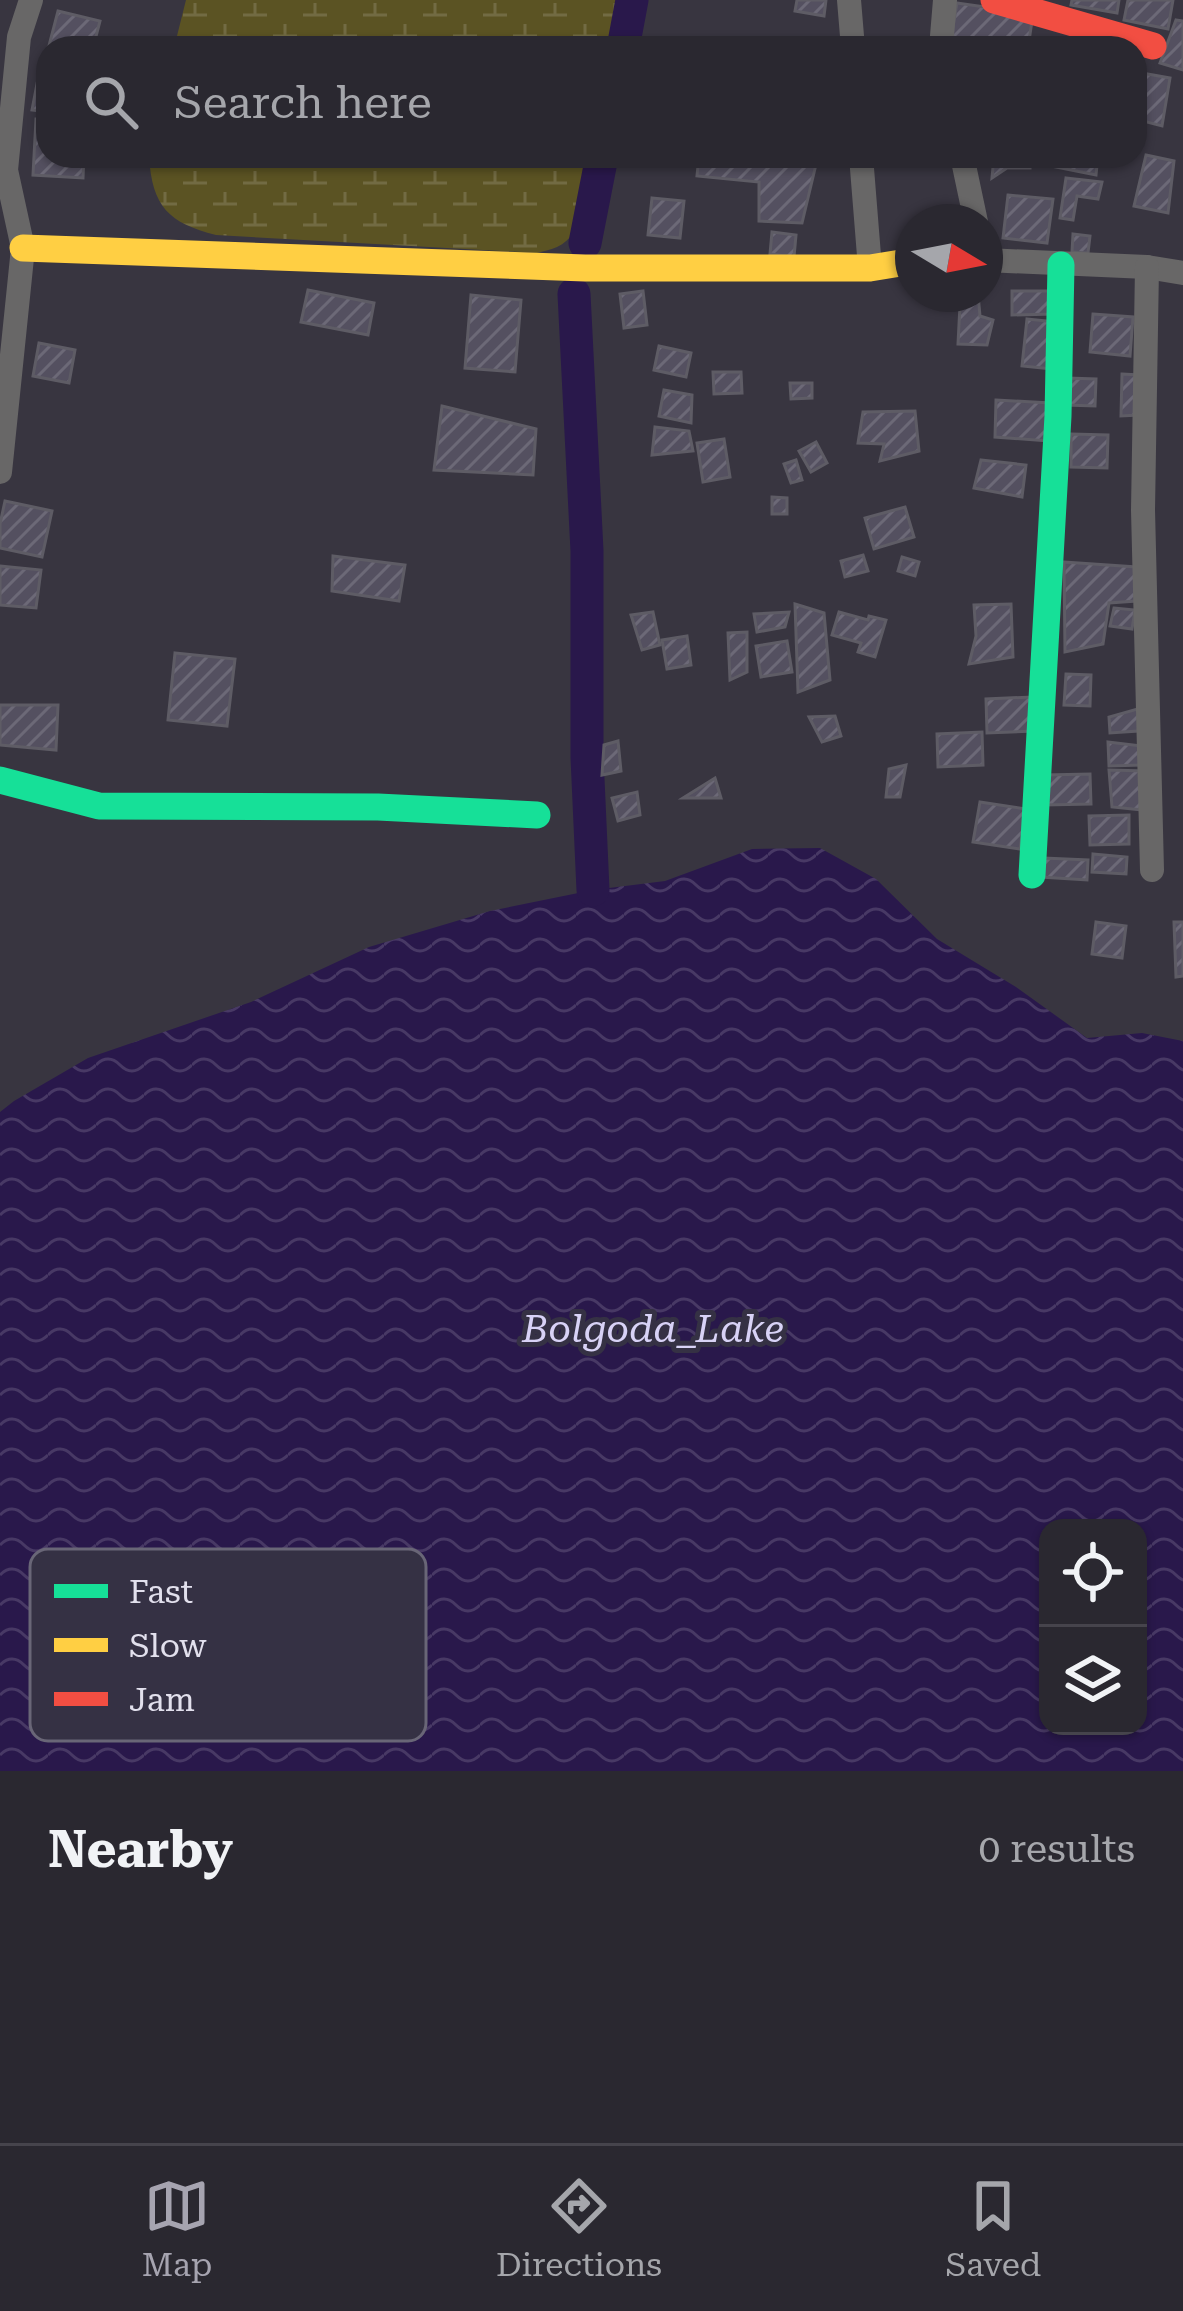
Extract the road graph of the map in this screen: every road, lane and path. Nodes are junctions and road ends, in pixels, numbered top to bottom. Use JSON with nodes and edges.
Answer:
{"nodes":[{"id":1,"x":31,"y":0,"type":"edge"},
{"id":2,"x":849,"y":0,"type":"edge"},
{"id":3,"x":945,"y":0,"type":"edge"},
{"id":4,"x":994,"y":0,"type":"edge"},
{"id":5,"x":852,"y":36,"type":"edge"},
{"id":6,"x":942,"y":36,"type":"edge"},
{"id":7,"x":1118,"y":36,"type":"edge"},
{"id":8,"x":1147,"y":44,"type":"edge"},
{"id":9,"x":1153,"y":46,"type":"dead end"},
{"id":10,"x":862,"y":168,"type":"edge"},
{"id":11,"x":965,"y":168,"type":"edge"},
{"id":12,"x":972,"y":204,"type":"edge"},
{"id":13,"x":23,"y":248,"type":"junction"},
{"id":14,"x":1003,"y":261,"type":"edge"},
{"id":15,"x":895,"y":264,"type":"edge"},
{"id":16,"x":1061,"y":265,"type":"junction"},
{"id":17,"x":1147,"y":267,"type":"junction"},
{"id":18,"x":870,"y":268,"type":"junction"},
{"id":19,"x":1183,"y":273,"type":"edge"},
{"id":20,"x":6,"y":336,"type":"edge"},
{"id":21,"x":0,"y":472,"type":"edge"},
{"id":22,"x":0,"y":780,"type":"edge"},
{"id":23,"x":537,"y":815,"type":"dead end"},
{"id":24,"x":1151,"y":870,"type":"dead end"},
{"id":25,"x":1032,"y":874,"type":"dead end"}],
"edges":[{"from":1,"to":13,"type":"street"},
{"from":2,"to":5,"type":"street"},
{"from":3,"to":6,"type":"street"},
{"from":4,"to":7,"type":"street"},
{"from":8,"to":9,"type":"street"},
{"from":10,"to":18,"type":"street"},
{"from":11,"to":12,"type":"street"},
{"from":13,"to":18,"type":"street"},
{"from":13,"to":20,"type":"street"},
{"from":14,"to":16,"type":"street"},
{"from":15,"to":18,"type":"street"},
{"from":16,"to":17,"type":"street"},
{"from":16,"to":25,"type":"street"},
{"from":17,"to":19,"type":"street"},
{"from":17,"to":24,"type":"street"},
{"from":20,"to":21,"type":"street"},
{"from":22,"to":23,"type":"street"}]}
